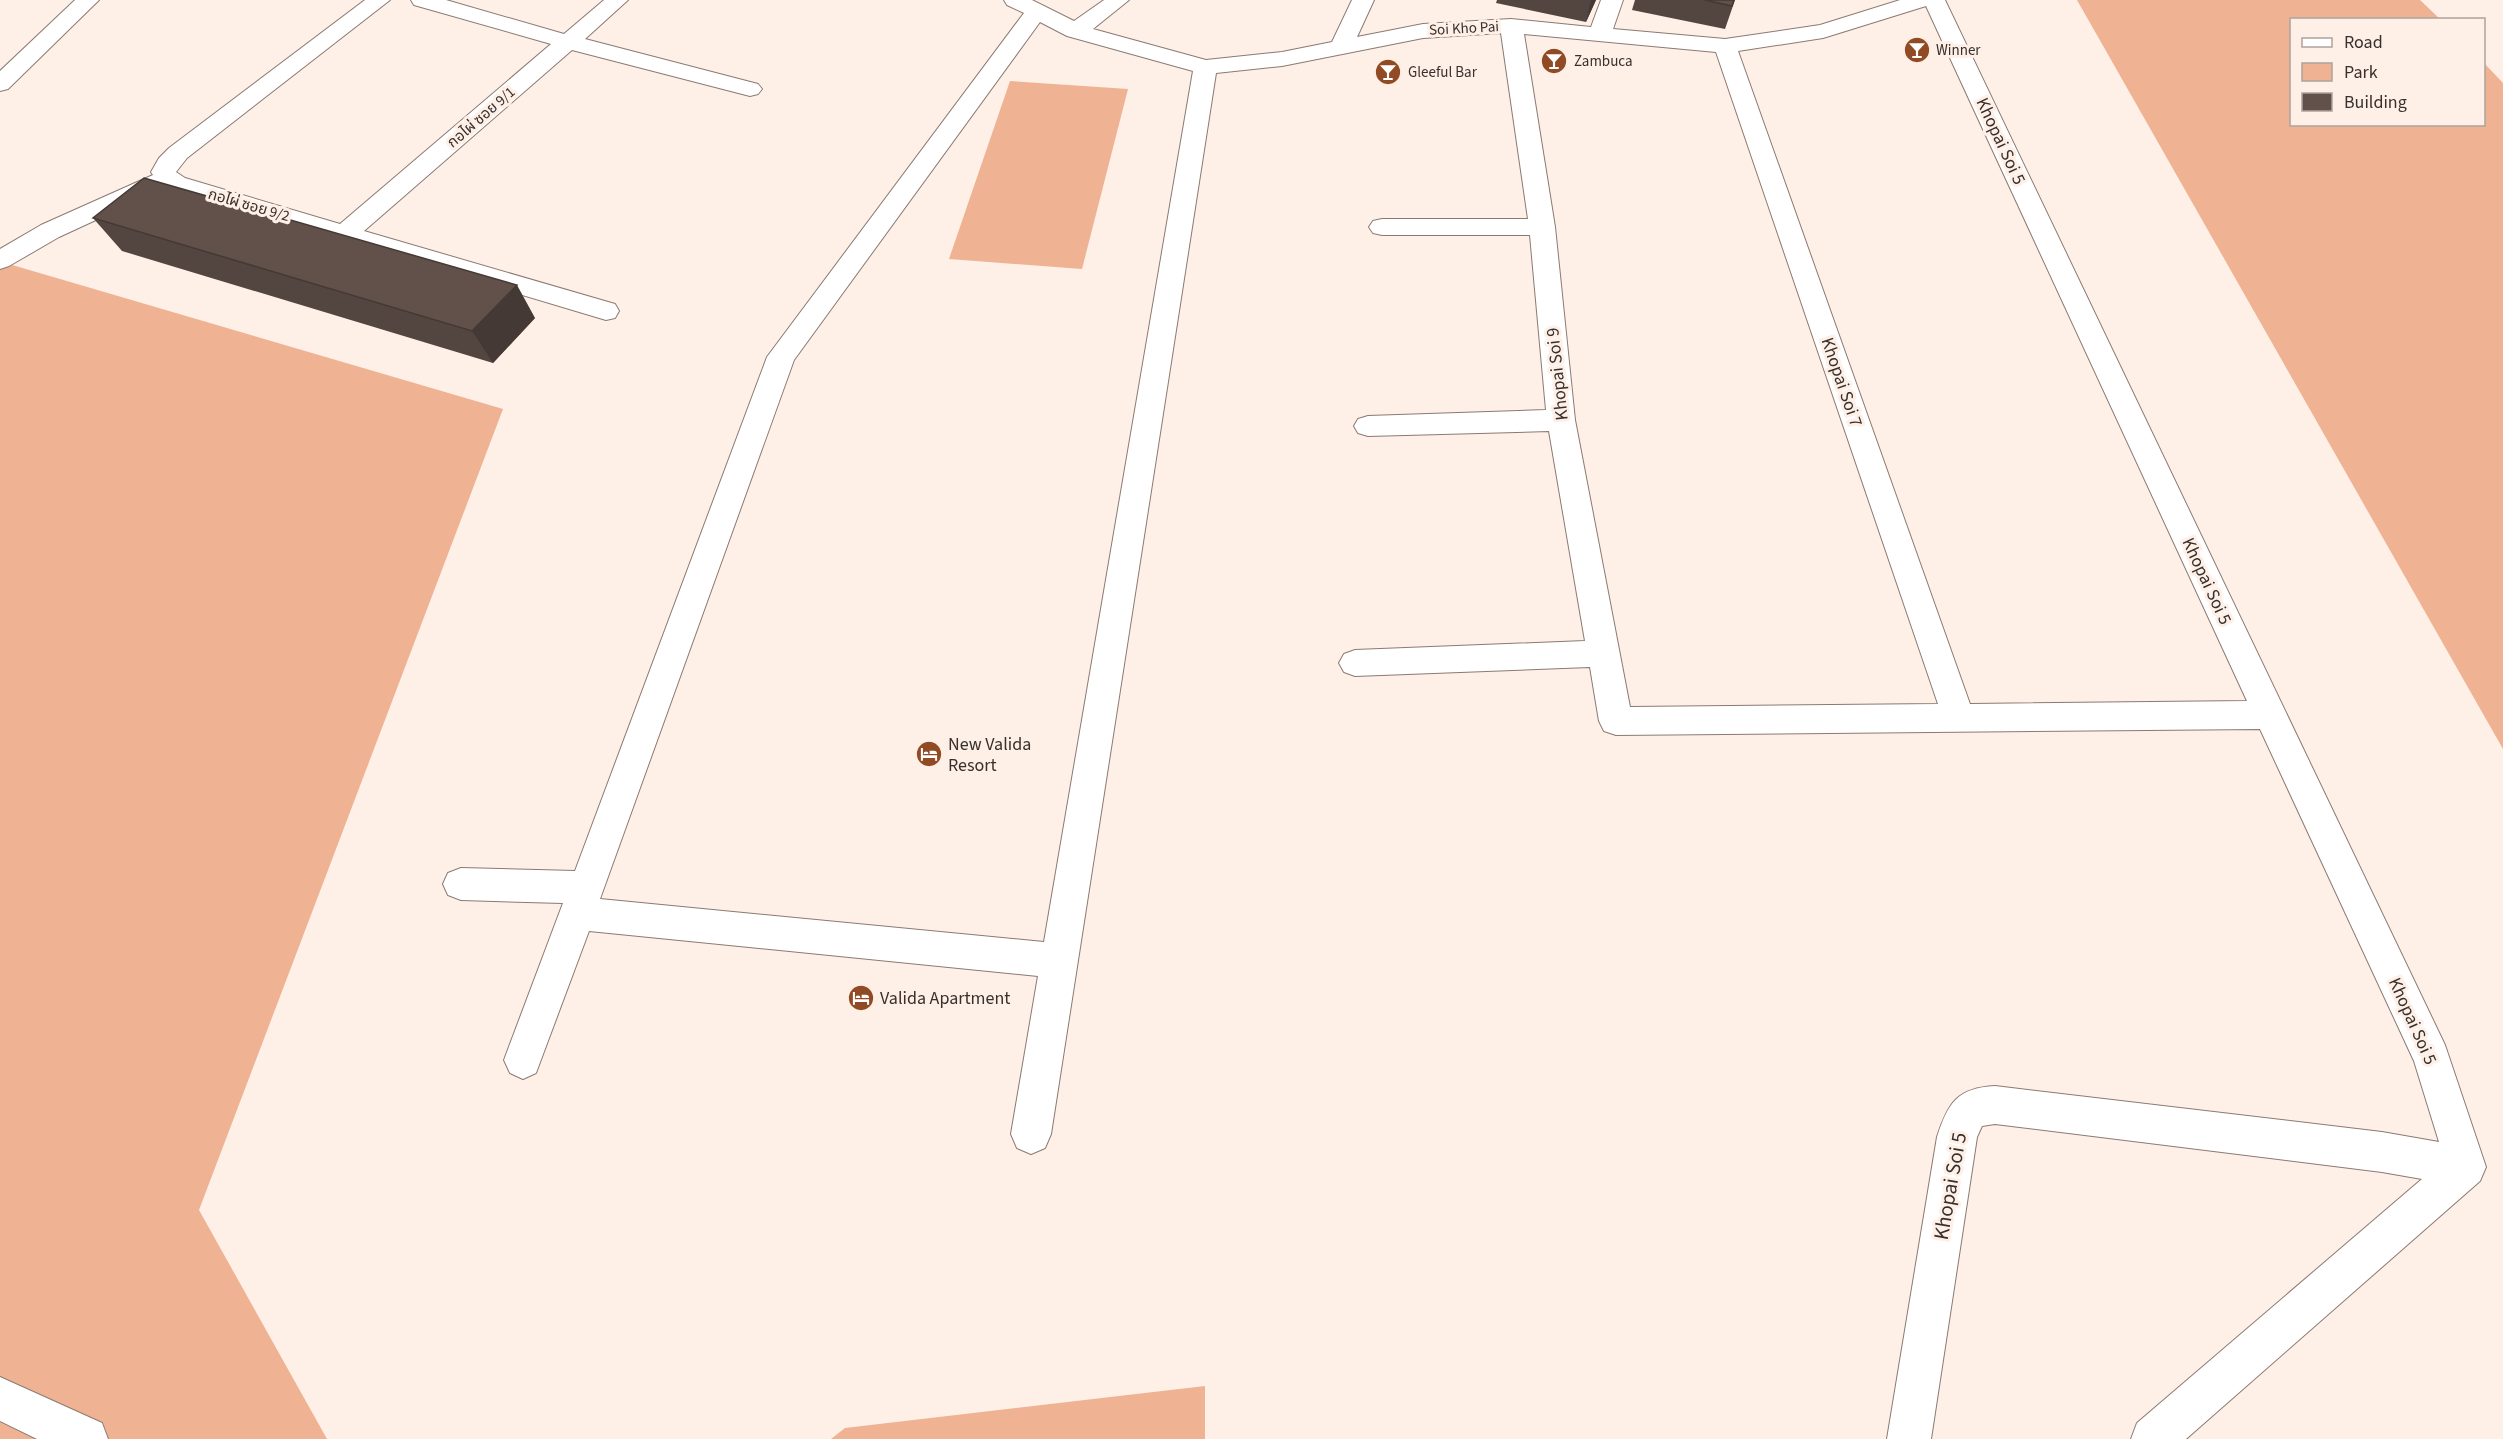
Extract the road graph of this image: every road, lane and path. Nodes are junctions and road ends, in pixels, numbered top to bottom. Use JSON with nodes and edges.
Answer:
{"nodes":[{"id":1,"x":88,"y":0,"type":"edge"},
{"id":2,"x":380,"y":0,"type":"edge"},
{"id":3,"x":422,"y":0,"type":"edge"},
{"id":4,"x":617,"y":0,"type":"edge"},
{"id":5,"x":1118,"y":0,"type":"edge"},
{"id":6,"x":1363,"y":0,"type":"edge"},
{"id":7,"x":1612,"y":0,"type":"edge"},
{"id":8,"x":1923,"y":0,"type":"edge"},
{"id":9,"x":1934,"y":0,"type":"edge"},
{"id":10,"x":1025,"y":6,"type":"edge"},
{"id":11,"x":1511,"y":26,"type":"junction"},
{"id":12,"x":1075,"y":31,"type":"junction"},
{"id":13,"x":1600,"y":33,"type":"junction"},
{"id":14,"x":568,"y":42,"type":"junction"},
{"id":15,"x":1342,"y":45,"type":"junction"},
{"id":16,"x":1725,"y":46,"type":"junction"},
{"id":17,"x":1205,"y":67,"type":"junction"},
{"id":18,"x":0,"y":84,"type":"edge"},
{"id":19,"x":750,"y":89,"type":"dead end"},
{"id":20,"x":167,"y":178,"type":"junction"},
{"id":21,"x":1382,"y":227,"type":"dead end"},
{"id":22,"x":1542,"y":227,"type":"junction"},
{"id":23,"x":345,"y":234,"type":"junction"},
{"id":24,"x":0,"y":260,"type":"edge"},
{"id":25,"x":606,"y":312,"type":"dead end"},
{"id":26,"x":1561,"y":420,"type":"junction"},
{"id":27,"x":1368,"y":426,"type":"dead end"},
{"id":28,"x":1604,"y":653,"type":"junction"},
{"id":29,"x":1355,"y":663,"type":"dead end"},
{"id":30,"x":2270,"y":715,"type":"junction"},
{"id":31,"x":1959,"y":718,"type":"junction"},
{"id":32,"x":461,"y":884,"type":"dead end"},
{"id":33,"x":583,"y":900,"type":"junction"},
{"id":34,"x":1059,"y":961,"type":"junction"},
{"id":35,"x":524,"y":1060,"type":"dead end"},
{"id":36,"x":1031,"y":1134,"type":"dead end"},
{"id":37,"x":2466,"y":1167,"type":"junction"},
{"id":38,"x":0,"y":1399,"type":"edge"},
{"id":39,"x":86,"y":1439,"type":"edge"},
{"id":40,"x":1909,"y":1439,"type":"edge"},
{"id":41,"x":2153,"y":1439,"type":"edge"}],
"edges":[{"from":1,"to":18,"type":"street"},
{"from":2,"to":20,"type":"street"},
{"from":3,"to":14,"type":"street"},
{"from":4,"to":14,"type":"street","name":"กอไผ่ ซอย 9/1"},
{"from":5,"to":12,"type":"street"},
{"from":6,"to":15,"type":"street"},
{"from":7,"to":13,"type":"street"},
{"from":8,"to":16,"type":"street","name":"Soi Kho Pai"},
{"from":9,"to":30,"type":"street","name":"Khopai Soi 5"},
{"from":10,"to":12,"type":"street","name":"Soi Kho Pai"},
{"from":10,"to":33,"type":"street"},
{"from":11,"to":13,"type":"street","name":"Soi Kho Pai"},
{"from":11,"to":15,"type":"street","name":"Soi Kho Pai"},
{"from":11,"to":22,"type":"street","name":"Khopai Soi 9"},
{"from":12,"to":17,"type":"street","name":"Soi Kho Pai"},
{"from":13,"to":16,"type":"street","name":"Soi Kho Pai"},
{"from":14,"to":19,"type":"street"},
{"from":14,"to":23,"type":"street","name":"กอไผ่ ซอย 9/1"},
{"from":15,"to":17,"type":"street","name":"Soi Kho Pai"},
{"from":16,"to":31,"type":"street","name":"Khopai Soi 7"},
{"from":17,"to":34,"type":"street"},
{"from":20,"to":23,"type":"street","name":"กอไผ่ ซอย 9/2"},
{"from":20,"to":24,"type":"street"},
{"from":21,"to":22,"type":"street"},
{"from":22,"to":26,"type":"street","name":"Khopai Soi 9"},
{"from":23,"to":25,"type":"street","name":"กอไผ่ ซอย 9/2"},
{"from":26,"to":27,"type":"street"},
{"from":26,"to":28,"type":"street","name":"Khopai Soi 9"},
{"from":28,"to":29,"type":"street"},
{"from":28,"to":31,"type":"street","name":"Khopai Soi 9"},
{"from":30,"to":31,"type":"street"},
{"from":30,"to":37,"type":"street","name":"Khopai Soi 5"},
{"from":32,"to":33,"type":"street"},
{"from":33,"to":34,"type":"street"},
{"from":33,"to":35,"type":"street"},
{"from":34,"to":36,"type":"street"},
{"from":37,"to":40,"type":"street","name":"Khopai Soi 5"},
{"from":37,"to":41,"type":"street"},
{"from":38,"to":39,"type":"street"}]}
